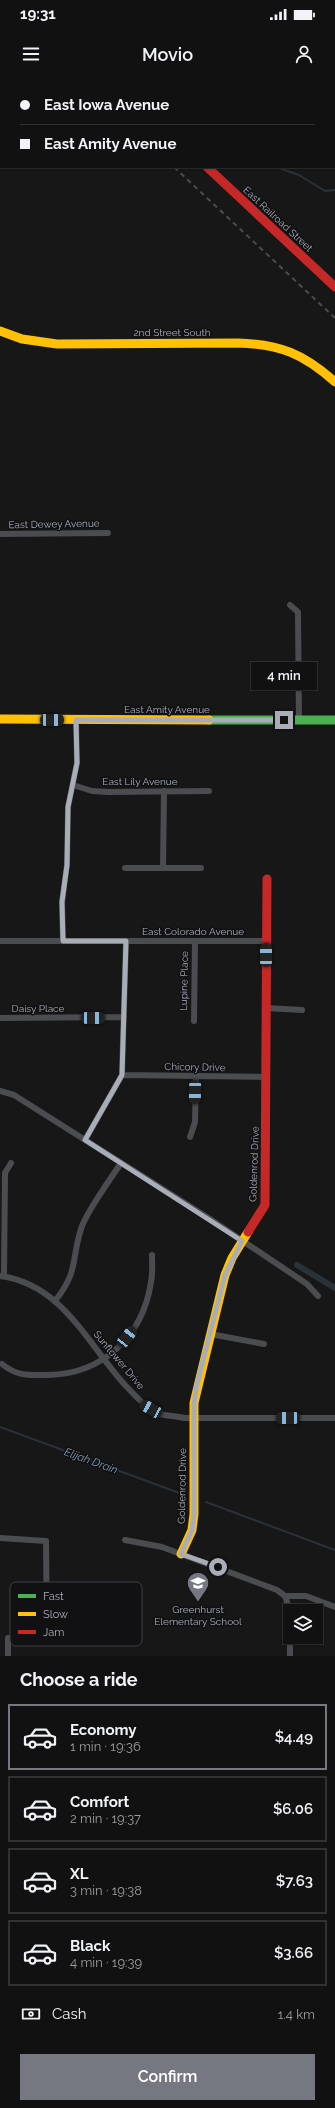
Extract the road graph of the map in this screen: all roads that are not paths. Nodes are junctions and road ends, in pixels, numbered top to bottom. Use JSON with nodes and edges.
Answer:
{"nodes":[{"id":1,"x":208,"y":168,"type":"edge"},
{"id":2,"x":335,"y":287,"type":"edge"},
{"id":3,"x":0,"y":331,"type":"edge"},
{"id":4,"x":335,"y":382,"type":"edge"},
{"id":5,"x":108,"y":533,"type":"dead end"},
{"id":6,"x":0,"y":534,"type":"edge"},
{"id":7,"x":290,"y":605,"type":"dead end"},
{"id":8,"x":0,"y":719,"type":"edge"},
{"id":9,"x":76,"y":720,"type":"junction"},
{"id":10,"x":298,"y":720,"type":"junction"},
{"id":11,"x":335,"y":720,"type":"edge"},
{"id":12,"x":73,"y":785,"type":"junction"},
{"id":13,"x":209,"y":790,"type":"dead end"},
{"id":14,"x":164,"y":791,"type":"junction"},
{"id":15,"x":125,"y":868,"type":"dead end"},
{"id":16,"x":163,"y":868,"type":"junction"},
{"id":17,"x":201,"y":868,"type":"dead end"},
{"id":18,"x":267,"y":879,"type":"dead end"},
{"id":19,"x":0,"y":941,"type":"edge"},
{"id":20,"x":63,"y":941,"type":"junction"},
{"id":21,"x":126,"y":941,"type":"junction"},
{"id":22,"x":195,"y":941,"type":"junction"},
{"id":23,"x":266,"y":941,"type":"junction"},
{"id":24,"x":266,"y":1008,"type":"junction"},
{"id":25,"x":302,"y":1010,"type":"dead end"},
{"id":26,"x":124,"y":1017,"type":"junction"},
{"id":27,"x":0,"y":1018,"type":"edge"},
{"id":28,"x":194,"y":1021,"type":"dead end"},
{"id":29,"x":122,"y":1075,"type":"junction"},
{"id":30,"x":196,"y":1077,"type":"junction"},
{"id":31,"x":267,"y":1077,"type":"junction"},
{"id":32,"x":0,"y":1091,"type":"edge"},
{"id":33,"x":190,"y":1137,"type":"dead end"},
{"id":34,"x":85,"y":1140,"type":"junction"},
{"id":35,"x":11,"y":1162,"type":"dead end"},
{"id":36,"x":121,"y":1163,"type":"junction"},
{"id":37,"x":242,"y":1241,"type":"junction"},
{"id":38,"x":152,"y":1254,"type":"dead end"},
{"id":39,"x":2,"y":1276,"type":"edge"},
{"id":40,"x":318,"y":1296,"type":"dead end"},
{"id":41,"x":55,"y":1300,"type":"junction"},
{"id":42,"x":210,"y":1334,"type":"junction"},
{"id":43,"x":264,"y":1344,"type":"dead end"},
{"id":44,"x":105,"y":1360,"type":"junction"},
{"id":45,"x":2,"y":1364,"type":"dead end"},
{"id":46,"x":194,"y":1418,"type":"junction"},
{"id":47,"x":335,"y":1418,"type":"edge"},
{"id":48,"x":0,"y":1538,"type":"edge"},
{"id":49,"x":125,"y":1540,"type":"dead end"},
{"id":50,"x":181,"y":1554,"type":"junction"},
{"id":51,"x":46,"y":1582,"type":"edge"},
{"id":52,"x":284,"y":1596,"type":"junction"},
{"id":53,"x":335,"y":1607,"type":"edge"},
{"id":54,"x":10,"y":1638,"type":"edge"},
{"id":55,"x":8,"y":1656,"type":"edge"},
{"id":56,"x":290,"y":1656,"type":"edge"}],
"edges":[{"from":1,"to":2,"type":"street","name":"East Railroad Street"},
{"from":3,"to":4,"type":"street","name":"2nd Street South"},
{"from":5,"to":6,"type":"street","name":"East Dewey Avenue"},
{"from":7,"to":10,"type":"street"},
{"from":8,"to":9,"type":"street","name":"East Amity Avenue"},
{"from":9,"to":10,"type":"street","name":"East Amity Avenue"},
{"from":9,"to":12,"type":"street"},
{"from":10,"to":11,"type":"street","name":"East Amity Avenue"},
{"from":12,"to":14,"type":"street","name":"East Lily Avenue"},
{"from":12,"to":20,"type":"street"},
{"from":13,"to":14,"type":"street","name":"East Lily Avenue"},
{"from":14,"to":16,"type":"street"},
{"from":15,"to":16,"type":"street"},
{"from":16,"to":17,"type":"street"},
{"from":18,"to":23,"type":"street","name":"Goldenrod Drive"},
{"from":19,"to":20,"type":"street","name":"East Colorado Avenue"},
{"from":20,"to":21,"type":"street","name":"East Colorado Avenue"},
{"from":21,"to":22,"type":"street","name":"East Colorado Avenue"},
{"from":21,"to":26,"type":"street"},
{"from":22,"to":23,"type":"street","name":"East Colorado Avenue"},
{"from":22,"to":28,"type":"street","name":"Lupine Place"},
{"from":23,"to":24,"type":"street","name":"Goldenrod Drive"},
{"from":24,"to":25,"type":"street"},
{"from":24,"to":31,"type":"street","name":"Goldenrod Drive"},
{"from":26,"to":27,"type":"street","name":"Daisy Place"},
{"from":26,"to":29,"type":"street"},
{"from":29,"to":30,"type":"street","name":"Chicory Drive"},
{"from":29,"to":34,"type":"street"},
{"from":30,"to":31,"type":"street","name":"Chicory Drive"},
{"from":30,"to":33,"type":"street"},
{"from":31,"to":37,"type":"street","name":"Goldenrod Drive"},
{"from":32,"to":34,"type":"street"},
{"from":34,"to":36,"type":"street"},
{"from":35,"to":39,"type":"street"},
{"from":36,"to":37,"type":"street"},
{"from":36,"to":41,"type":"street"},
{"from":37,"to":40,"type":"street"},
{"from":37,"to":42,"type":"street","name":"Goldenrod Drive"},
{"from":38,"to":44,"type":"street"},
{"from":39,"to":41,"type":"street","name":"Sunflower Drive"},
{"from":41,"to":44,"type":"street","name":"Sunflower Drive"},
{"from":42,"to":43,"type":"street"},
{"from":42,"to":46,"type":"street","name":"Goldenrod Drive"},
{"from":44,"to":45,"type":"street"},
{"from":44,"to":46,"type":"street","name":"Sunflower Drive"},
{"from":46,"to":47,"type":"street","name":"Sunflower Drive"},
{"from":46,"to":50,"type":"street","name":"Goldenrod Drive"},
{"from":48,"to":51,"type":"street"},
{"from":49,"to":50,"type":"street"},
{"from":50,"to":52,"type":"street"},
{"from":52,"to":53,"type":"street"},
{"from":52,"to":56,"type":"street"},
{"from":54,"to":55,"type":"street"}]}
